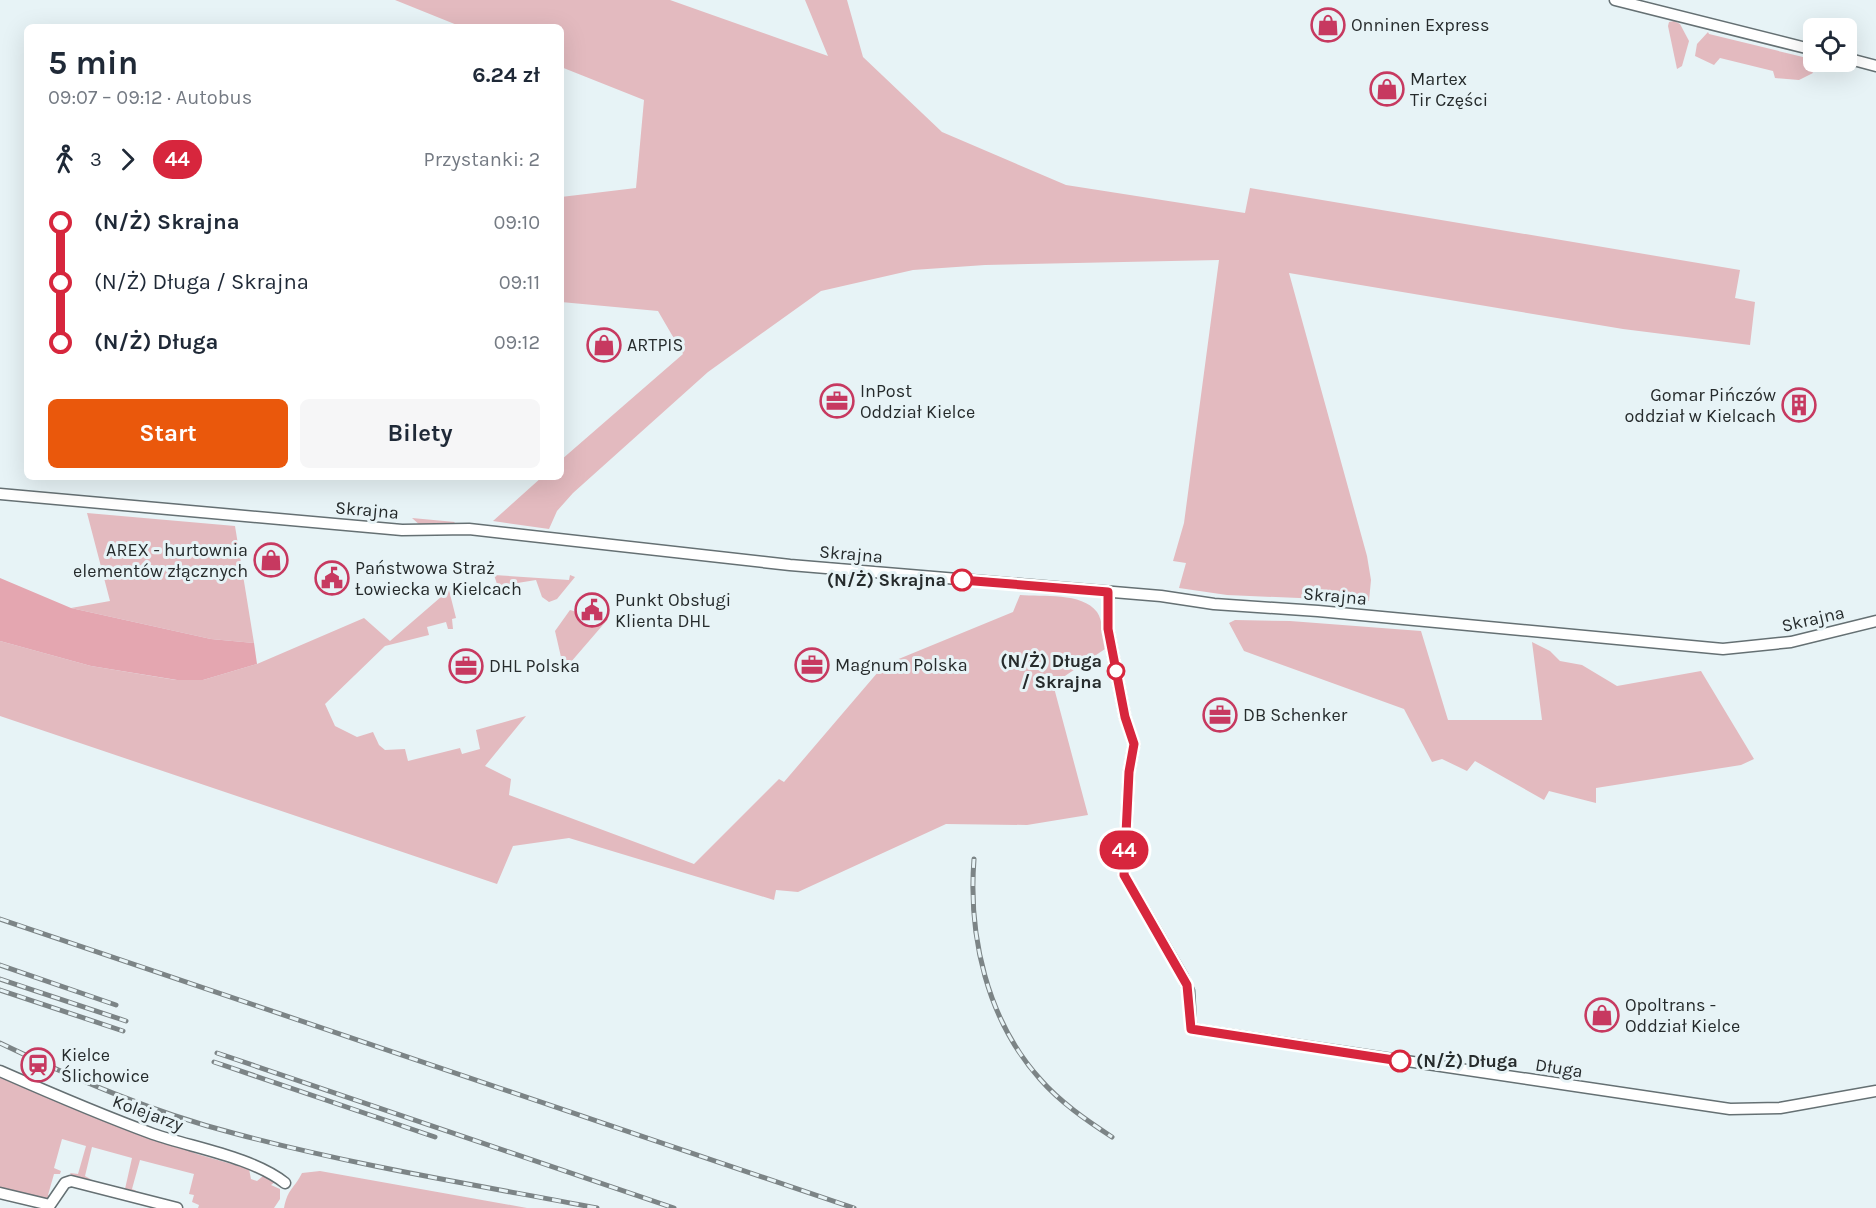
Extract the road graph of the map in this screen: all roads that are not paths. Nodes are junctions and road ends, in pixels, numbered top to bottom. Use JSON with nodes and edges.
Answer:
{"nodes":[{"id":1,"x":1616,"y":0,"type":"edge"},
{"id":2,"x":1803,"y":47,"type":"edge"},
{"id":3,"x":1857,"y":61,"type":"edge"},
{"id":4,"x":1876,"y":66,"type":"edge"},
{"id":5,"x":0,"y":494,"type":"edge"},
{"id":6,"x":1108,"y":592,"type":"junction"},
{"id":7,"x":1876,"y":621,"type":"edge"},
{"id":8,"x":0,"y":1071,"type":"edge"},
{"id":9,"x":1876,"y":1091,"type":"edge"},
{"id":10,"x":285,"y":1184,"type":"dead end"},
{"id":11,"x":0,"y":1193,"type":"edge"},
{"id":12,"x":177,"y":1208,"type":"edge"}],
"edges":[{"from":1,"to":2,"type":"street"},
{"from":3,"to":4,"type":"street"},
{"from":5,"to":6,"type":"street","name":"Skrajna"},
{"from":6,"to":7,"type":"street","name":"Skrajna"},
{"from":6,"to":9,"type":"street","name":"Długa"},
{"from":8,"to":10,"type":"street","name":"Kolejarzy"},
{"from":11,"to":12,"type":"street"}]}
